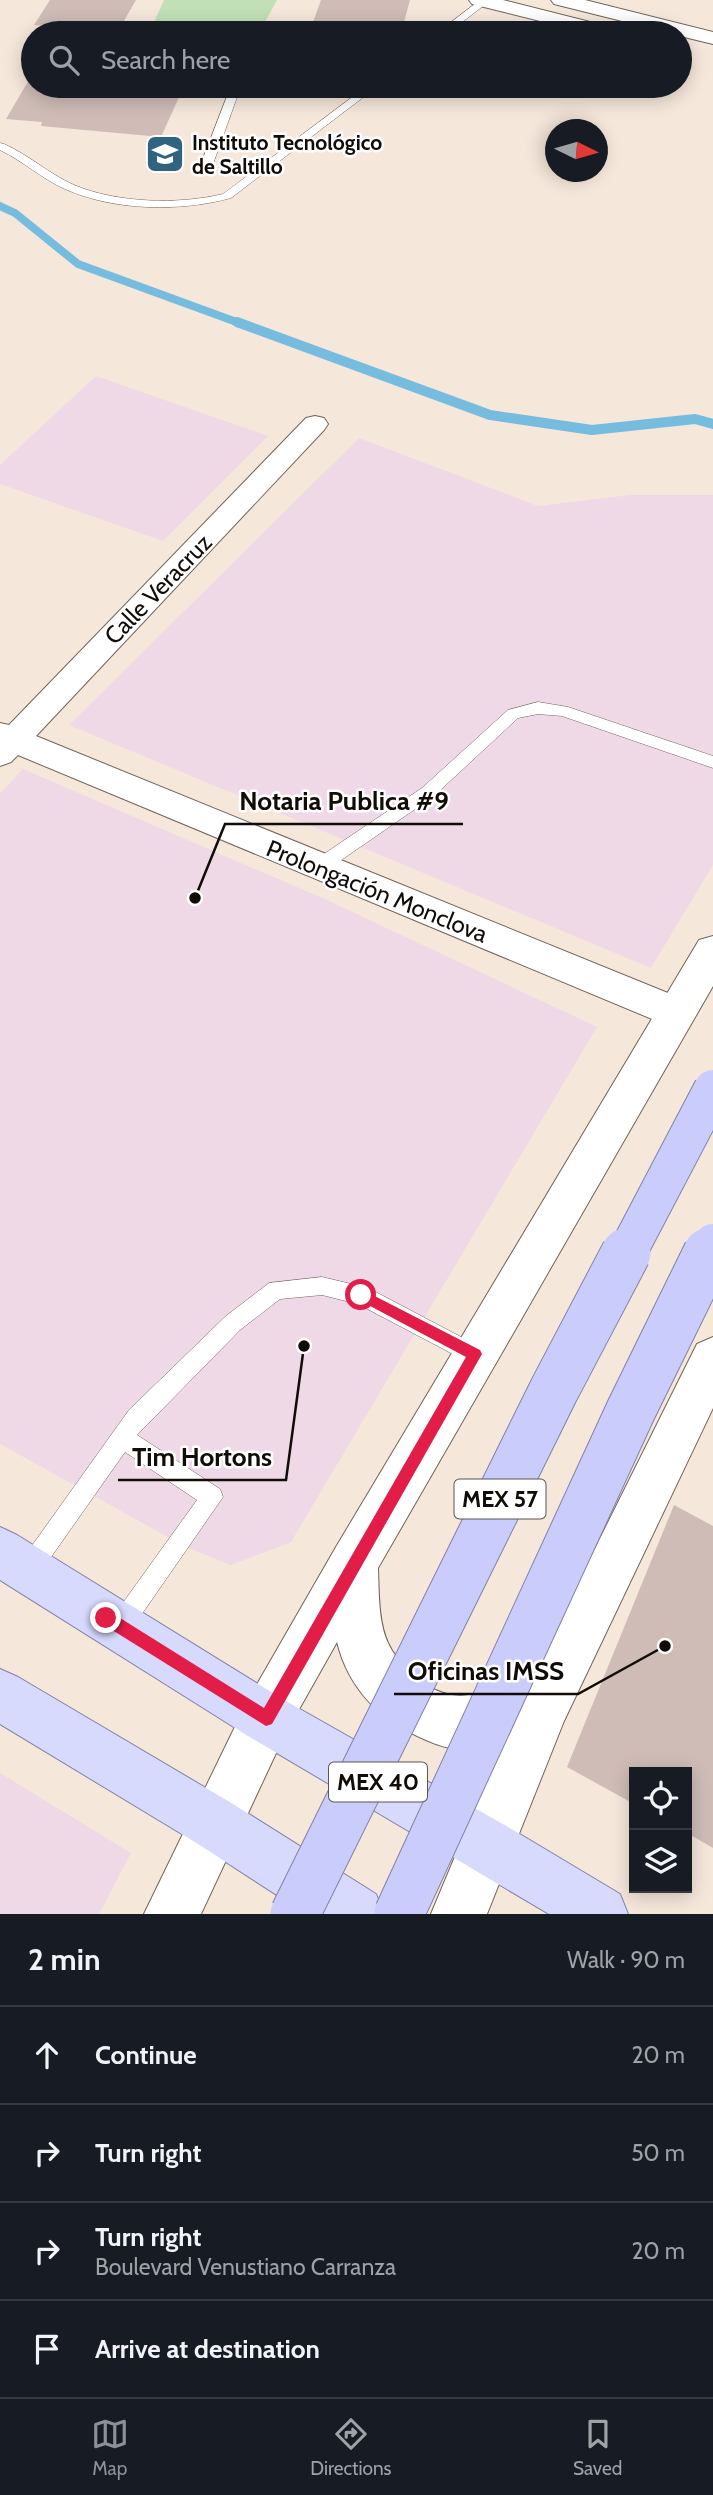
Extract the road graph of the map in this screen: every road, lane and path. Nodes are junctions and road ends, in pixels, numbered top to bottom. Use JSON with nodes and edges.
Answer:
{"nodes":[{"id":1,"x":483,"y":0,"type":"edge"},
{"id":2,"x":561,"y":0,"type":"edge"},
{"id":3,"x":457,"y":21,"type":"edge"},
{"id":4,"x":564,"y":21,"type":"edge"},
{"id":5,"x":645,"y":21,"type":"edge"},
{"id":6,"x":692,"y":33,"type":"edge"},
{"id":7,"x":713,"y":38,"type":"edge"},
{"id":8,"x":232,"y":98,"type":"edge"},
{"id":9,"x":357,"y":98,"type":"edge"},
{"id":10,"x":0,"y":146,"type":"edge"},
{"id":11,"x":207,"y":164,"type":"dead end"},
{"id":12,"x":315,"y":424,"type":"dead end"},
{"id":13,"x":5,"y":742,"type":"edge"},
{"id":14,"x":713,"y":762,"type":"edge"},
{"id":15,"x":317,"y":867,"type":"junction"},
{"id":16,"x":713,"y":951,"type":"edge"},
{"id":17,"x":677,"y":1013,"type":"junction"},
{"id":18,"x":713,"y":1089,"type":"edge"},
{"id":19,"x":713,"y":1243,"type":"edge"},
{"id":20,"x":475,"y":1354,"type":"junction"},
{"id":21,"x":706,"y":1390,"type":"edge"},
{"id":22,"x":122,"y":1437,"type":"junction"},
{"id":23,"x":14,"y":1560,"type":"edge"},
{"id":24,"x":353,"y":1564,"type":"junction"},
{"id":25,"x":120,"y":1626,"type":"junction"},
{"id":26,"x":551,"y":1689,"type":"junction"},
{"id":27,"x":0,"y":1695,"type":"edge"},
{"id":28,"x":266,"y":1718,"type":"junction"},
{"id":29,"x":214,"y":1824,"type":"junction"},
{"id":30,"x":489,"y":1846,"type":"junction"},
{"id":31,"x":172,"y":1914,"type":"edge"},
{"id":32,"x":295,"y":1914,"type":"edge"},
{"id":33,"x":356,"y":1914,"type":"edge"},
{"id":34,"x":398,"y":1914,"type":"edge"},
{"id":35,"x":459,"y":1914,"type":"edge"},
{"id":36,"x":600,"y":1914,"type":"edge"}],
"edges":[{"from":1,"to":3,"type":"lane"},
{"from":1,"to":4,"type":"street"},
{"from":2,"to":5,"type":"street"},
{"from":6,"to":7,"type":"street"},
{"from":8,"to":11,"type":"lane"},
{"from":9,"to":10,"type":"lane"},
{"from":12,"to":13,"type":"street","name":"Calle Veracruz"},
{"from":13,"to":15,"type":"street","name":"Prolongación Monclova"},
{"from":14,"to":15,"type":"lane"},
{"from":15,"to":17,"type":"street","name":"Prolongación Monclova"},
{"from":16,"to":17,"type":"street"},
{"from":17,"to":20,"type":"street"},
{"from":18,"to":32,"type":"highway","number":"MEX 57","bridge":true},
{"from":19,"to":34,"type":"highway","number":"MEX 57","bridge":true},
{"from":20,"to":22,"type":"lane"},
{"from":20,"to":24,"type":"street"},
{"from":21,"to":26,"type":"street"},
{"from":22,"to":23,"type":"lane"},
{"from":22,"to":25,"type":"lane"},
{"from":23,"to":25,"type":"main road","number":"MEX 40"},
{"from":24,"to":26,"type":"street"},
{"from":24,"to":28,"type":"street"},
{"from":25,"to":28,"type":"main road","number":"MEX 40"},
{"from":26,"to":30,"type":"street"},
{"from":27,"to":29,"type":"main road"},
{"from":28,"to":29,"type":"street"},
{"from":28,"to":30,"type":"main road","number":"MEX 40"},
{"from":29,"to":31,"type":"street"},
{"from":29,"to":33,"type":"main road"},
{"from":30,"to":35,"type":"street"},
{"from":30,"to":36,"type":"main road","number":"MEX 40"}]}
